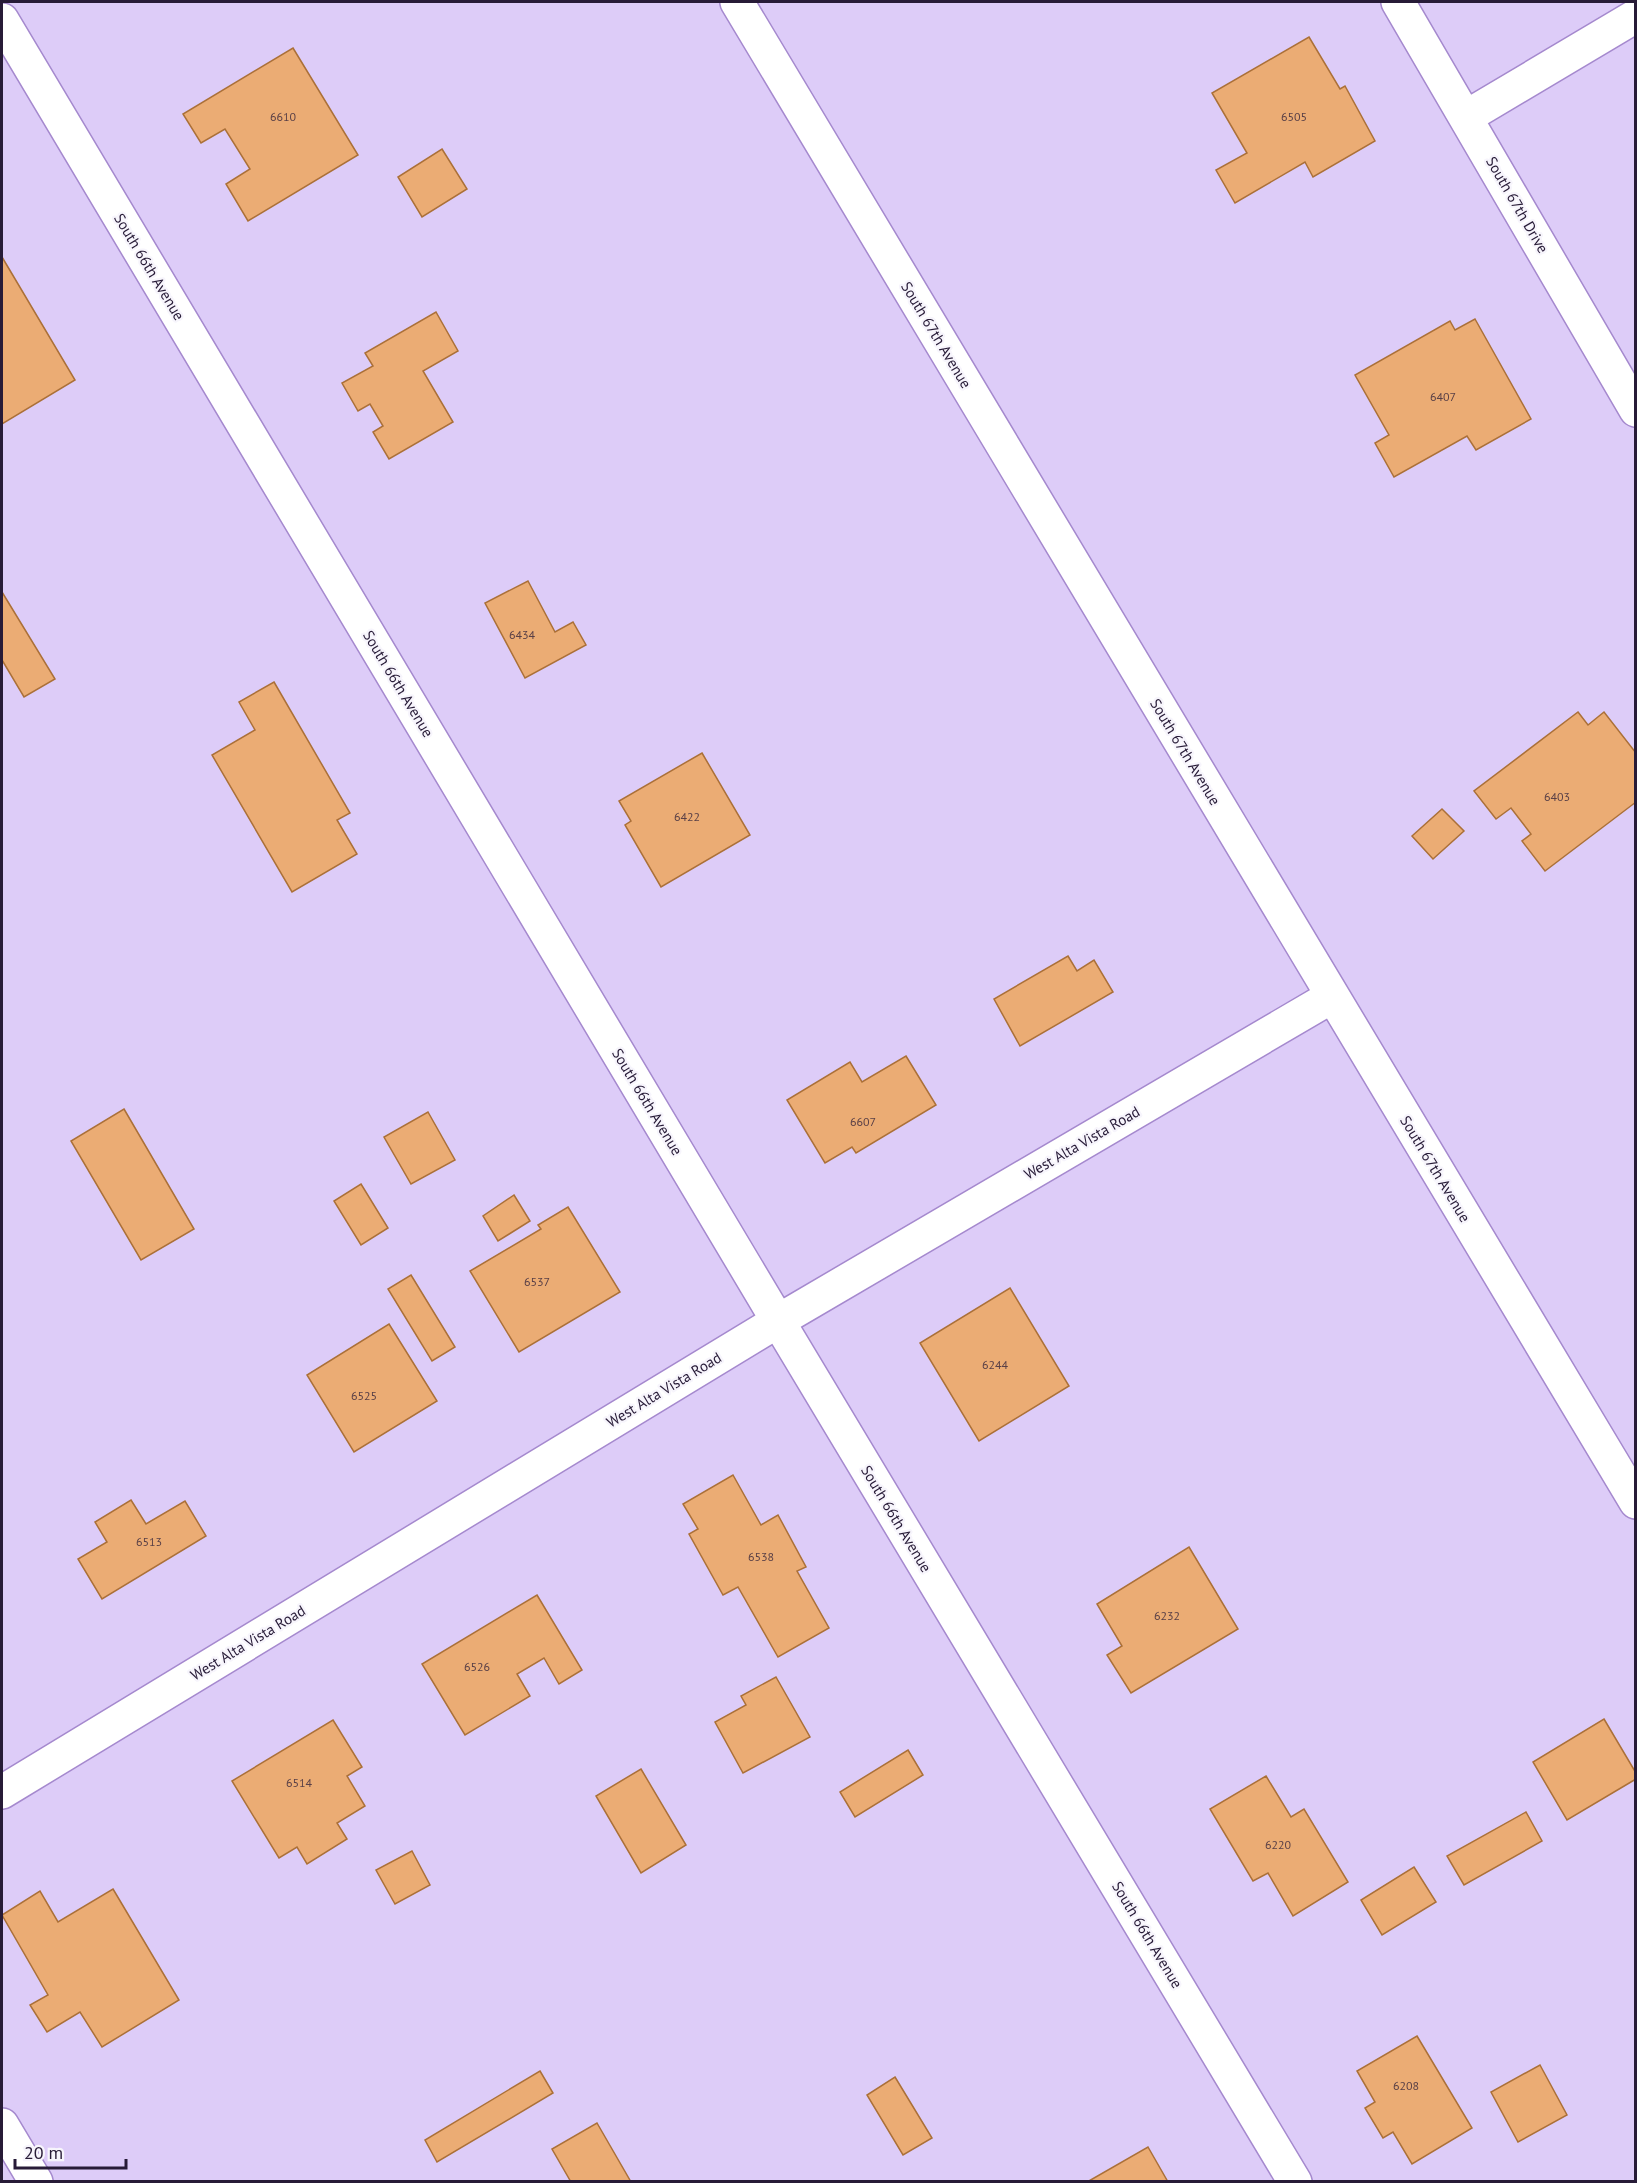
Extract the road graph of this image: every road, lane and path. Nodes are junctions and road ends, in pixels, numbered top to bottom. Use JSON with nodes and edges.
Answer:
{"nodes":[{"id":1,"x":737,"y":2,"type":"edge"},
{"id":2,"x":1398,"y":2,"type":"edge"},
{"id":3,"x":1635,"y":16,"type":"edge"},
{"id":4,"x":2,"y":20,"type":"edge"},
{"id":5,"x":1466,"y":117,"type":"junction"},
{"id":6,"x":1635,"y":410,"type":"edge"},
{"id":7,"x":1331,"y":997,"type":"junction"},
{"id":8,"x":778,"y":1321,"type":"junction"},
{"id":9,"x":1635,"y":1502,"type":"edge"},
{"id":10,"x":2,"y":1792,"type":"edge"},
{"id":11,"x":2,"y":2125,"type":"edge"},
{"id":12,"x":36,"y":2181,"type":"edge"},
{"id":13,"x":1295,"y":2181,"type":"edge"}],
"edges":[{"from":1,"to":7,"type":"street","name":"South 67th Avenue"},
{"from":2,"to":5,"type":"street","name":"South 67th Drive"},
{"from":3,"to":5,"type":"street"},
{"from":4,"to":8,"type":"street","name":"South 66th Avenue"},
{"from":5,"to":6,"type":"street","name":"South 67th Drive"},
{"from":7,"to":8,"type":"street","name":"West Alta Vista Road"},
{"from":7,"to":9,"type":"street","name":"South 67th Avenue"},
{"from":8,"to":10,"type":"street","name":"West Alta Vista Road"},
{"from":8,"to":13,"type":"street","name":"South 66th Avenue"},
{"from":11,"to":12,"type":"street"}]}
